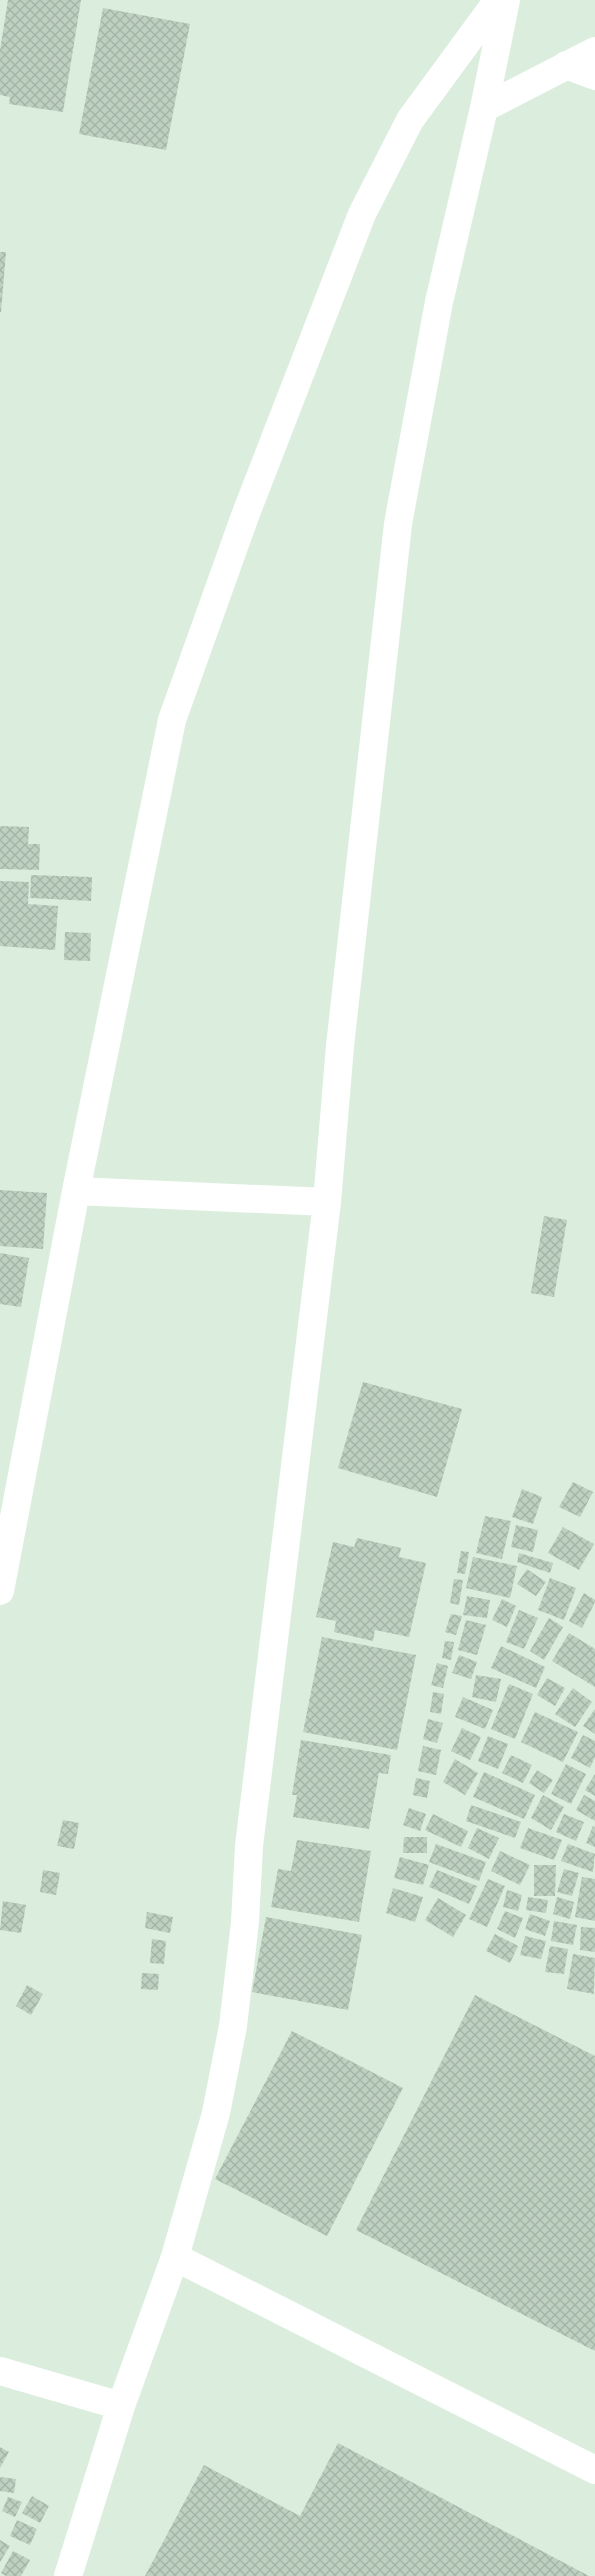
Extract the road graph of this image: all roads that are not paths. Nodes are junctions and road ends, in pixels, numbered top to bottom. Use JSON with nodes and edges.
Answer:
{"nodes":[{"id":1,"x":498,"y":0,"type":"edge"},
{"id":2,"x":506,"y":0,"type":"edge"},
{"id":3,"x":595,"y":51,"type":"edge"},
{"id":4,"x":566,"y":65,"type":"junction"},
{"id":5,"x":595,"y":76,"type":"edge"},
{"id":6,"x":484,"y":108,"type":"junction"},
{"id":7,"x":76,"y":1190,"type":"junction"},
{"id":8,"x":327,"y":1202,"type":"junction"},
{"id":9,"x":0,"y":1591,"type":"edge"},
{"id":10,"x":175,"y":2257,"type":"junction"},
{"id":11,"x":0,"y":2370,"type":"edge"},
{"id":12,"x":121,"y":2406,"type":"junction"},
{"id":13,"x":595,"y":2470,"type":"edge"},
{"id":14,"x":68,"y":2576,"type":"edge"}],
"edges":[{"from":1,"to":7,"type":"street"},
{"from":2,"to":6,"type":"street"},
{"from":3,"to":4,"type":"street"},
{"from":4,"to":5,"type":"street"},
{"from":4,"to":6,"type":"street"},
{"from":6,"to":8,"type":"street"},
{"from":7,"to":8,"type":"street"},
{"from":7,"to":9,"type":"street"},
{"from":8,"to":10,"type":"street"},
{"from":10,"to":12,"type":"street"},
{"from":10,"to":13,"type":"street"},
{"from":11,"to":12,"type":"street"},
{"from":12,"to":14,"type":"street"}]}
